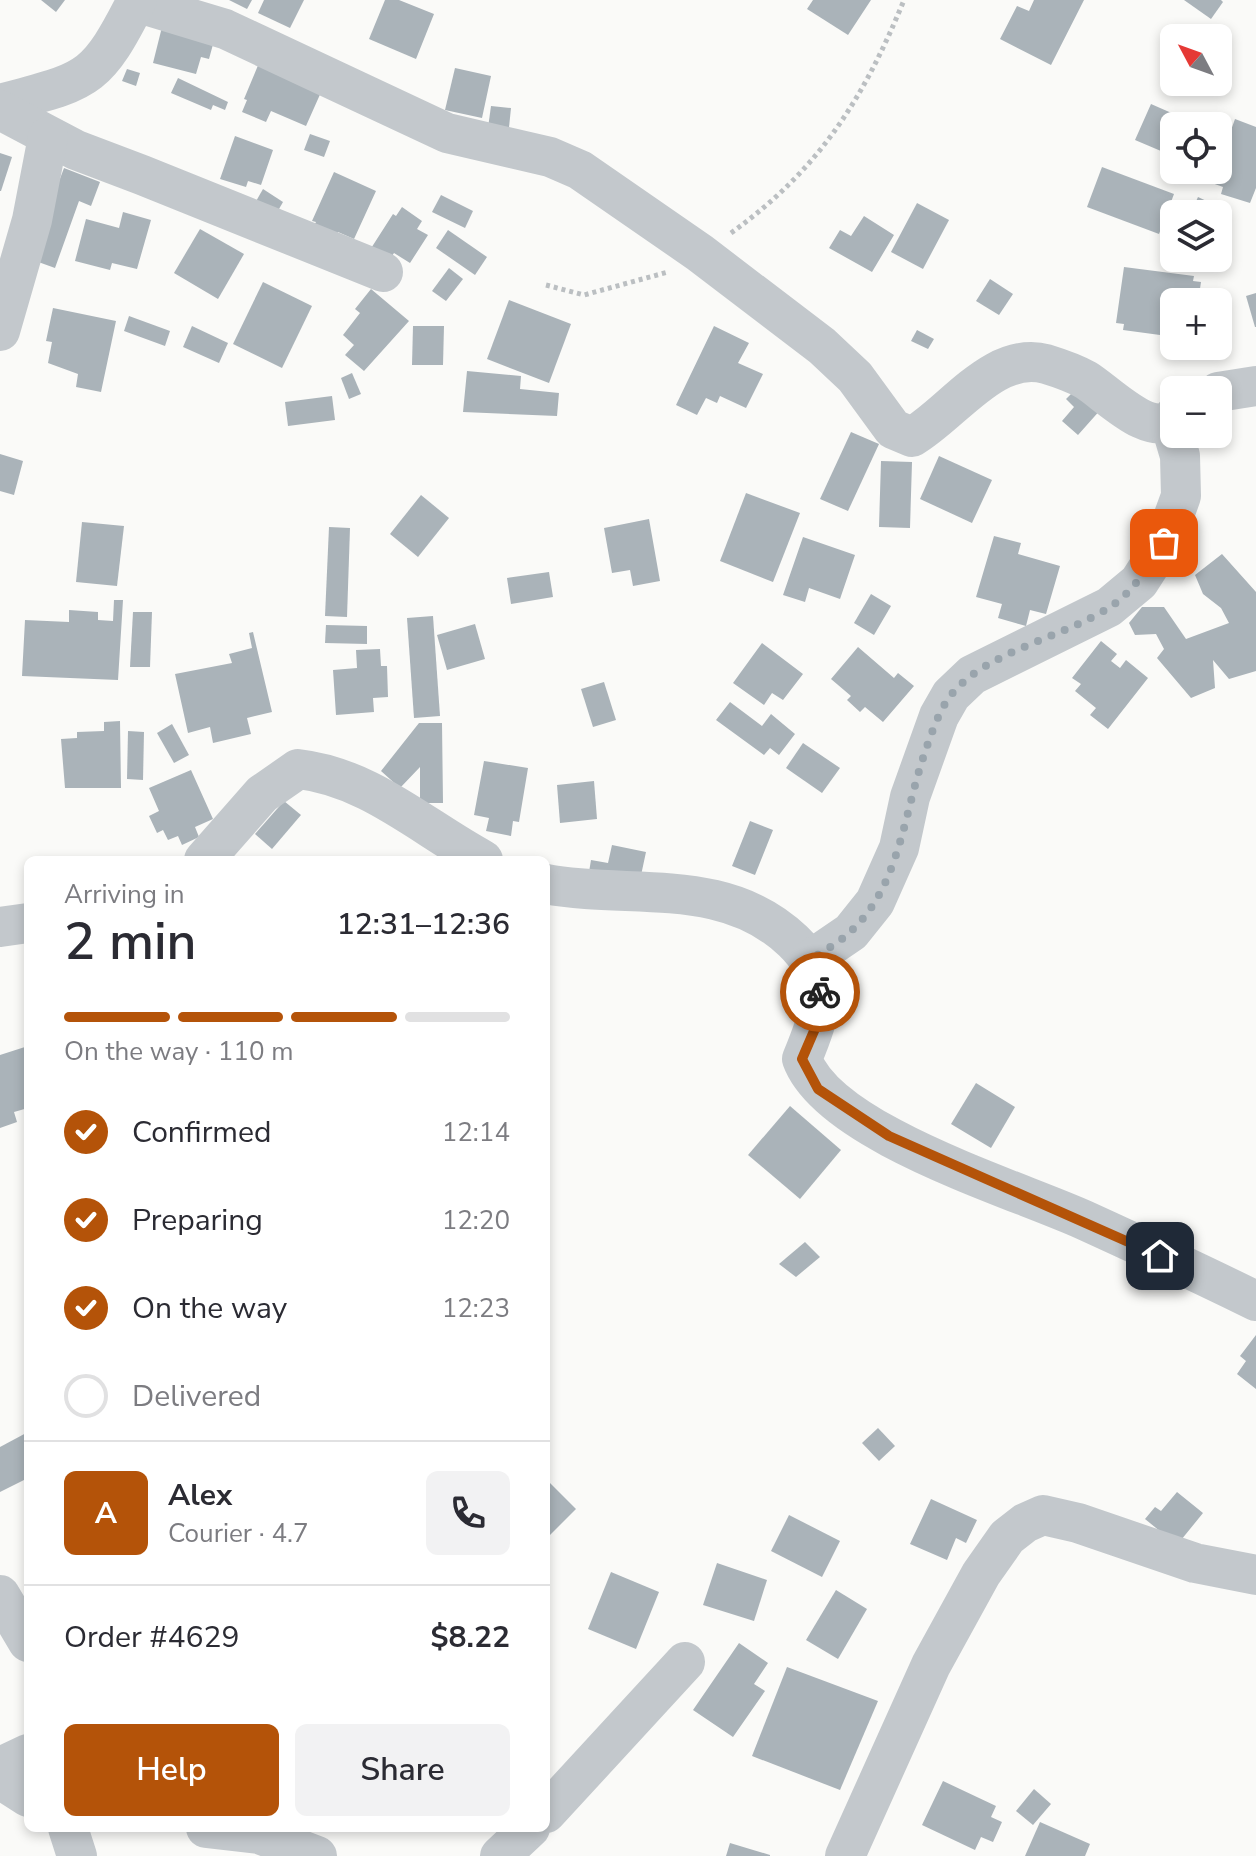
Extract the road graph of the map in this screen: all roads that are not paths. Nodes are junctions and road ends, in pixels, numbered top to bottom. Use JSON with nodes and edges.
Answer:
{"nodes":[{"id":1,"x":136,"y":1,"type":"edge"},
{"id":2,"x":0,"y":107,"type":"edge"},
{"id":3,"x":48,"y":137,"type":"junction"},
{"id":4,"x":383,"y":272,"type":"dead end"},
{"id":5,"x":0,"y":331,"type":"edge"},
{"id":6,"x":1256,"y":386,"type":"edge"},
{"id":7,"x":1232,"y":390,"type":"edge"},
{"id":8,"x":1160,"y":423,"type":"edge"},
{"id":9,"x":1178,"y":448,"type":"edge"},
{"id":10,"x":208,"y":856,"type":"edge"},
{"id":11,"x":477,"y":856,"type":"edge"},
{"id":12,"x":550,"y":884,"type":"edge"},
{"id":13,"x":24,"y":924,"type":"edge"},
{"id":14,"x":0,"y":927,"type":"edge"},
{"id":15,"x":810,"y":960,"type":"junction"},
{"id":16,"x":1256,"y":1301,"type":"edge"},
{"id":17,"x":1256,"y":1575,"type":"edge"},
{"id":18,"x":0,"y":1595,"type":"edge"},
{"id":19,"x":24,"y":1635,"type":"edge"},
{"id":20,"x":685,"y":1662,"type":"dead end"},
{"id":21,"x":24,"y":1756,"type":"edge"},
{"id":22,"x":0,"y":1767,"type":"edge"},
{"id":23,"x":0,"y":1779,"type":"edge"},
{"id":24,"x":24,"y":1794,"type":"edge"},
{"id":25,"x":550,"y":1809,"type":"edge"},
{"id":26,"x":69,"y":1832,"type":"edge"},
{"id":27,"x":256,"y":1832,"type":"edge"},
{"id":28,"x":526,"y":1832,"type":"edge"},
{"id":29,"x":77,"y":1856,"type":"edge"},
{"id":30,"x":317,"y":1856,"type":"edge"},
{"id":31,"x":500,"y":1856,"type":"edge"},
{"id":32,"x":845,"y":1856,"type":"edge"}],
"edges":[{"from":1,"to":2,"type":"street"},
{"from":1,"to":8,"type":"street"},
{"from":2,"to":3,"type":"street"},
{"from":3,"to":4,"type":"street"},
{"from":3,"to":5,"type":"street"},
{"from":6,"to":7,"type":"street"},
{"from":9,"to":15,"type":"street"},
{"from":10,"to":11,"type":"street"},
{"from":12,"to":15,"type":"street"},
{"from":13,"to":14,"type":"street"},
{"from":15,"to":16,"type":"street"},
{"from":17,"to":32,"type":"street"},
{"from":18,"to":19,"type":"street"},
{"from":20,"to":25,"type":"street"},
{"from":21,"to":22,"type":"street"},
{"from":23,"to":24,"type":"street"},
{"from":26,"to":29,"type":"street"},
{"from":27,"to":30,"type":"street"},
{"from":28,"to":31,"type":"street"}]}
